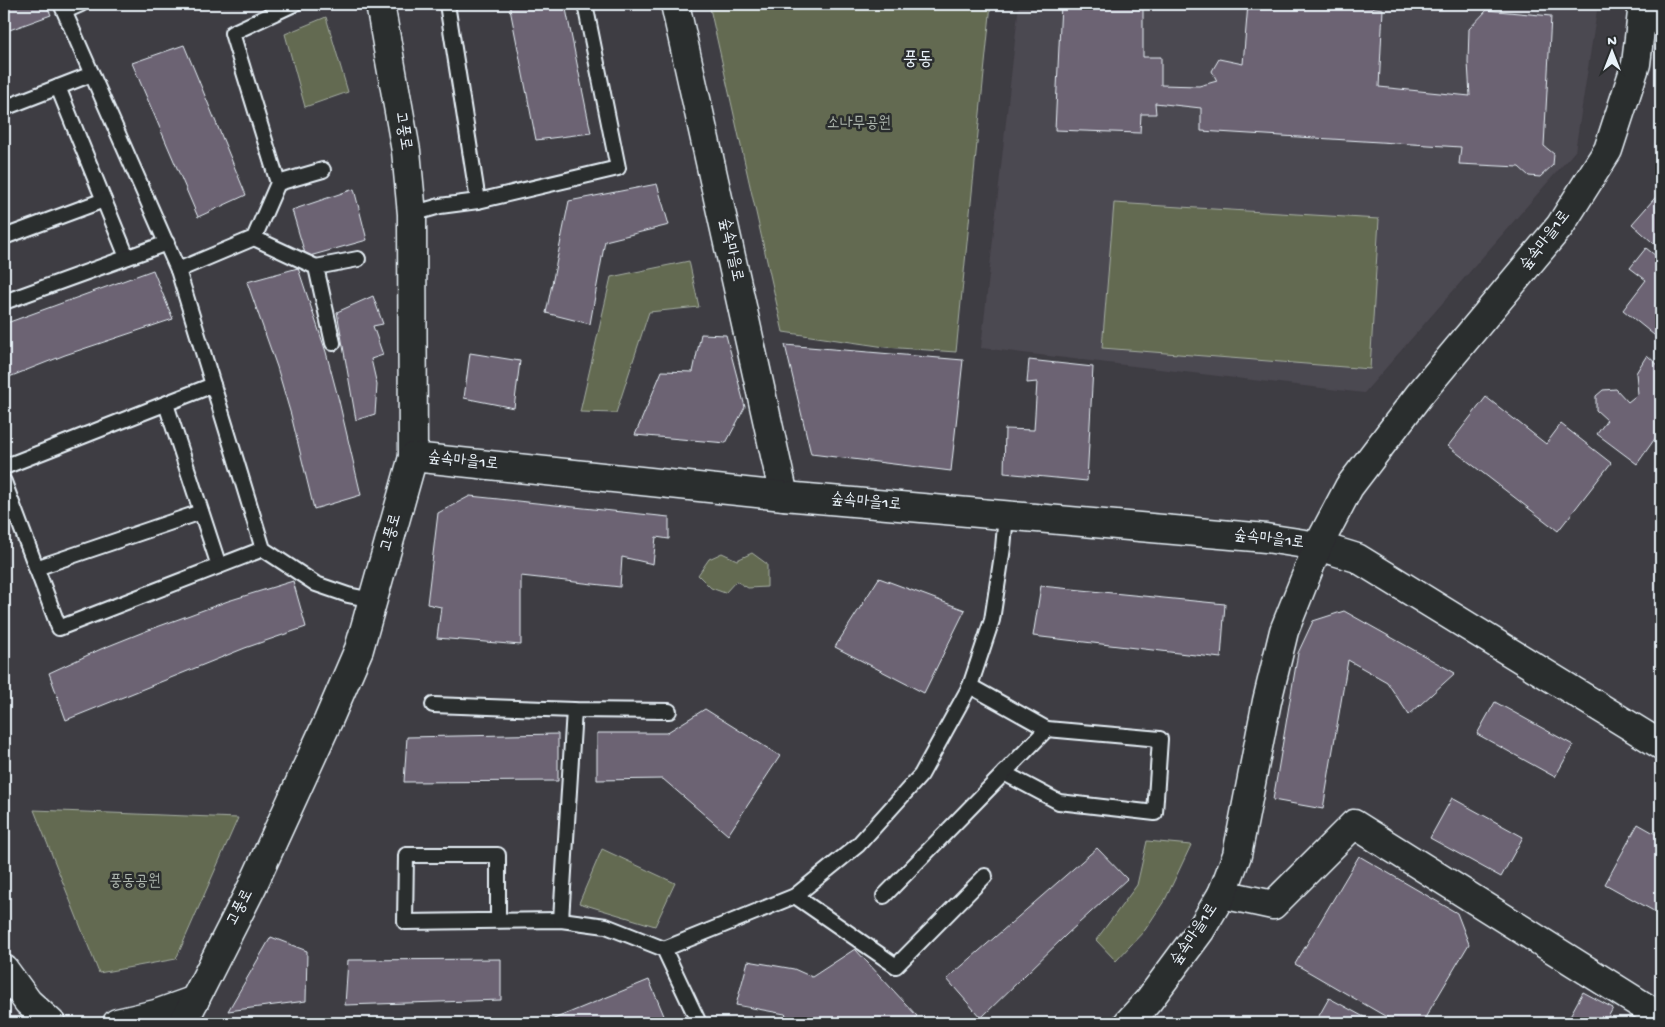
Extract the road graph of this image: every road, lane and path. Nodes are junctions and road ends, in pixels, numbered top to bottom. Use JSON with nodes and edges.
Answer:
{"nodes":[{"id":1,"x":81,"y":4,"type":"edge"},
{"id":2,"x":294,"y":4,"type":"edge"},
{"id":3,"x":380,"y":4,"type":"edge"},
{"id":4,"x":447,"y":4,"type":"edge"},
{"id":5,"x":585,"y":4,"type":"edge"},
{"id":6,"x":675,"y":4,"type":"edge"},
{"id":7,"x":1643,"y":4,"type":"edge"},
{"id":8,"x":63,"y":8,"type":"edge"},
{"id":9,"x":92,"y":74,"type":"junction"},
{"id":10,"x":58,"y":87,"type":"junction"},
{"id":11,"x":4,"y":108,"type":"edge"},
{"id":12,"x":323,"y":170,"type":"dead end"},
{"id":13,"x":278,"y":183,"type":"junction"},
{"id":14,"x":104,"y":200,"type":"junction"},
{"id":15,"x":478,"y":201,"type":"junction"},
{"id":16,"x":412,"y":214,"type":"junction"},
{"id":17,"x":4,"y":237,"type":"edge"},
{"id":18,"x":254,"y":238,"type":"junction"},
{"id":19,"x":167,"y":243,"type":"junction"},
{"id":20,"x":127,"y":258,"type":"junction"},
{"id":21,"x":358,"y":259,"type":"dead end"},
{"id":22,"x":316,"y":267,"type":"junction"},
{"id":23,"x":178,"y":270,"type":"junction"},
{"id":24,"x":4,"y":302,"type":"edge"},
{"id":25,"x":333,"y":343,"type":"dead end"},
{"id":26,"x":213,"y":385,"type":"junction"},
{"id":27,"x":166,"y":404,"type":"junction"},
{"id":28,"x":413,"y":457,"type":"junction"},
{"id":29,"x":4,"y":468,"type":"edge"},
{"id":30,"x":4,"y":482,"type":"edge"},
{"id":31,"x":784,"y":496,"type":"junction"},
{"id":32,"x":201,"y":512,"type":"junction"},
{"id":33,"x":1006,"y":515,"type":"junction"},
{"id":34,"x":1318,"y":546,"type":"junction"},
{"id":35,"x":263,"y":549,"type":"junction"},
{"id":36,"x":219,"y":566,"type":"junction"},
{"id":37,"x":36,"y":568,"type":"junction"},
{"id":38,"x":372,"y":600,"type":"junction"},
{"id":39,"x":970,"y":686,"type":"junction"},
{"id":40,"x":434,"y":705,"type":"dead end"},
{"id":41,"x":574,"y":710,"type":"junction"},
{"id":42,"x":669,"y":711,"type":"dead end"},
{"id":43,"x":1047,"y":729,"type":"junction"},
{"id":44,"x":1661,"y":745,"type":"edge"},
{"id":45,"x":1004,"y":773,"type":"junction"},
{"id":46,"x":985,"y":876,"type":"dead end"},
{"id":47,"x":1222,"y":894,"type":"junction"},
{"id":48,"x":795,"y":896,"type":"junction"},
{"id":49,"x":884,"y":896,"type":"dead end"},
{"id":50,"x":498,"y":920,"type":"junction"},
{"id":51,"x":561,"y":920,"type":"junction"},
{"id":52,"x":664,"y":949,"type":"junction"},
{"id":53,"x":4,"y":969,"type":"edge"},
{"id":54,"x":189,"y":1012,"type":"edge"},
{"id":55,"x":1661,"y":1017,"type":"edge"},
{"id":56,"x":50,"y":1023,"type":"edge"},
{"id":57,"x":117,"y":1023,"type":"edge"},
{"id":58,"x":699,"y":1023,"type":"edge"},
{"id":59,"x":1128,"y":1023,"type":"edge"}],
"edges":[{"from":1,"to":8,"type":"lane"},
{"from":2,"to":13,"type":"lane"},
{"from":3,"to":16,"type":"street","name":"고풍로"},
{"from":4,"to":15,"type":"lane"},
{"from":5,"to":15,"type":"lane"},
{"from":6,"to":31,"type":"street","name":"숲속마을로"},
{"from":7,"to":34,"type":"street","name":"숲속마을1로"},
{"from":8,"to":9,"type":"lane"},
{"from":9,"to":10,"type":"lane"},
{"from":9,"to":19,"type":"lane"},
{"from":10,"to":11,"type":"lane"},
{"from":10,"to":14,"type":"lane"},
{"from":12,"to":13,"type":"lane"},
{"from":13,"to":18,"type":"lane"},
{"from":14,"to":17,"type":"lane"},
{"from":14,"to":20,"type":"lane"},
{"from":15,"to":16,"type":"lane"},
{"from":16,"to":28,"type":"street","name":"고풍로"},
{"from":18,"to":22,"type":"lane"},
{"from":18,"to":23,"type":"lane"},
{"from":19,"to":20,"type":"lane"},
{"from":19,"to":23,"type":"lane"},
{"from":20,"to":24,"type":"lane"},
{"from":21,"to":22,"type":"lane"},
{"from":22,"to":25,"type":"lane"},
{"from":23,"to":26,"type":"lane"},
{"from":26,"to":27,"type":"lane"},
{"from":26,"to":35,"type":"lane"},
{"from":27,"to":29,"type":"lane"},
{"from":27,"to":32,"type":"lane"},
{"from":28,"to":31,"type":"street","name":"숲속마을1로"},
{"from":28,"to":38,"type":"street","name":"고풍로"},
{"from":30,"to":37,"type":"lane"},
{"from":31,"to":33,"type":"street","name":"숲속마을1로"},
{"from":32,"to":36,"type":"lane"},
{"from":32,"to":37,"type":"lane"},
{"from":33,"to":34,"type":"street","name":"숲속마을1로"},
{"from":33,"to":39,"type":"lane"},
{"from":34,"to":44,"type":"street","name":"숲속마을1로"},
{"from":34,"to":47,"type":"street","name":"숲속마을1로"},
{"from":35,"to":36,"type":"lane"},
{"from":35,"to":38,"type":"lane"},
{"from":36,"to":37,"type":"lane"},
{"from":38,"to":54,"type":"street","name":"고풍로"},
{"from":39,"to":43,"type":"lane"},
{"from":39,"to":48,"type":"lane"},
{"from":40,"to":41,"type":"lane"},
{"from":41,"to":42,"type":"lane"},
{"from":41,"to":51,"type":"lane"},
{"from":43,"to":45,"type":"lane"},
{"from":43,"to":45,"type":"lane"},
{"from":45,"to":49,"type":"lane"},
{"from":46,"to":48,"type":"lane"},
{"from":47,"to":55,"type":"street"},
{"from":47,"to":59,"type":"street","name":"숲속마을1로"},
{"from":48,"to":52,"type":"lane"},
{"from":50,"to":50,"type":"lane"},
{"from":50,"to":51,"type":"lane"},
{"from":51,"to":52,"type":"lane"},
{"from":52,"to":58,"type":"lane"},
{"from":53,"to":56,"type":"street"},
{"from":54,"to":57,"type":"street"}]}
